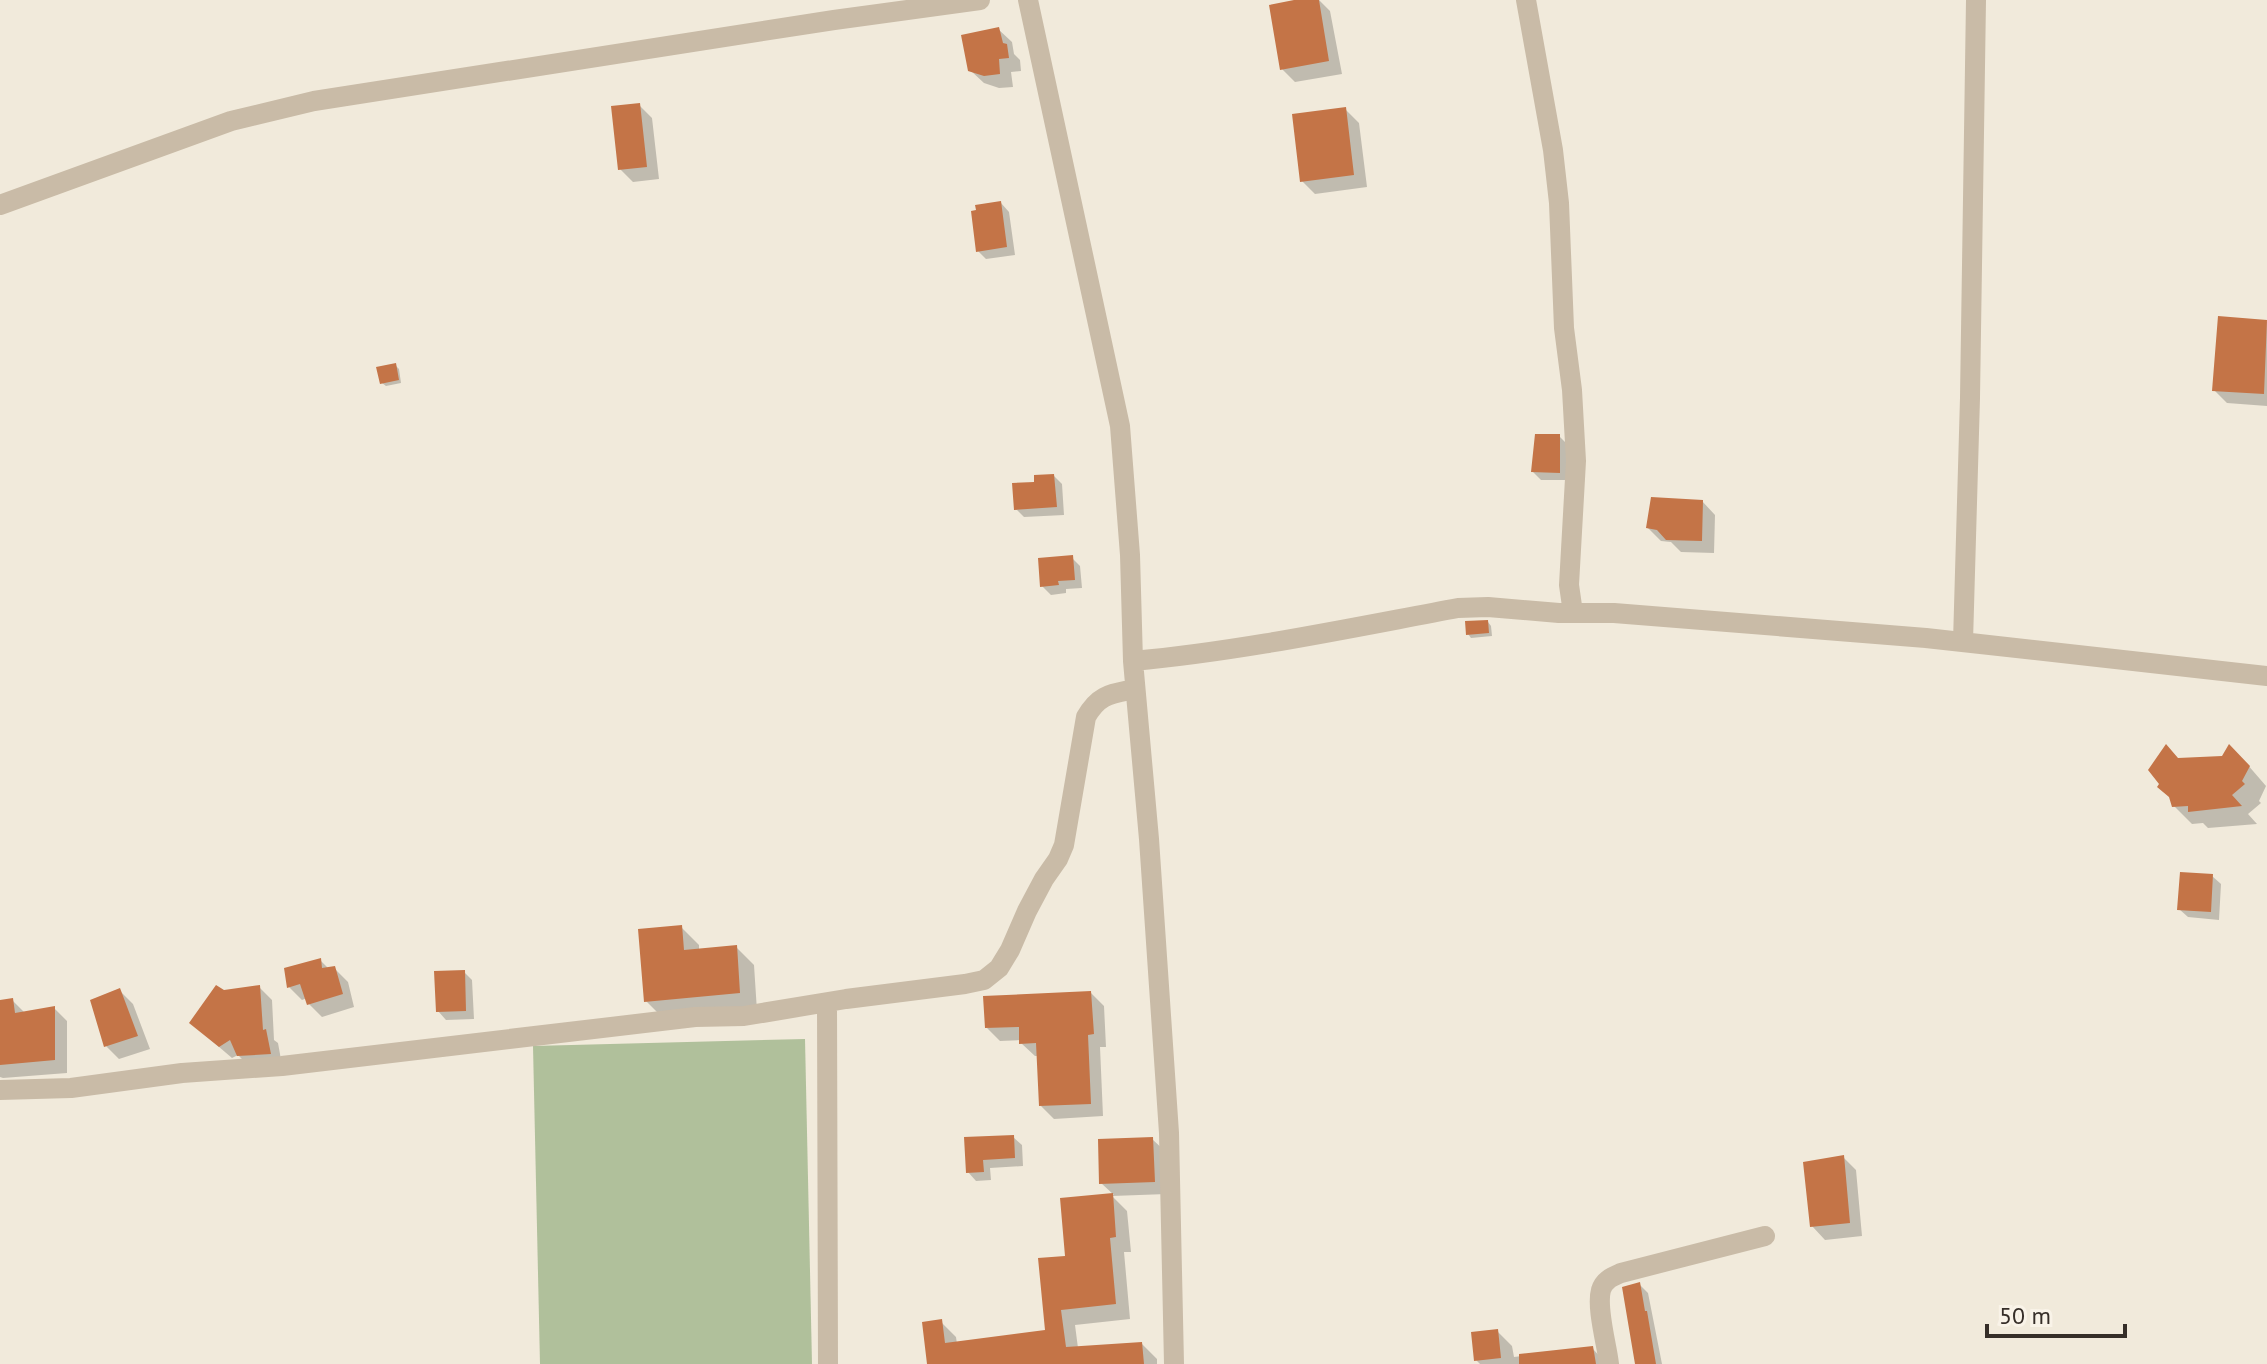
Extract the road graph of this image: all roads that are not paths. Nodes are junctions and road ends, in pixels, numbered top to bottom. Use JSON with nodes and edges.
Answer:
{"nodes":[{"id":1,"x":980,"y":0,"type":"edge"},
{"id":2,"x":1028,"y":0,"type":"edge"},
{"id":3,"x":1526,"y":0,"type":"edge"},
{"id":4,"x":1976,"y":0,"type":"edge"},
{"id":5,"x":0,"y":205,"type":"edge"},
{"id":6,"x":1573,"y":613,"type":"junction"},
{"id":7,"x":1963,"y":642,"type":"junction"},
{"id":8,"x":1133,"y":661,"type":"junction"},
{"id":9,"x":2267,"y":676,"type":"edge"},
{"id":10,"x":1135,"y":689,"type":"junction"},
{"id":11,"x":827,"y":1003,"type":"junction"},
{"id":12,"x":0,"y":1090,"type":"edge"},
{"id":13,"x":1765,"y":1236,"type":"dead end"},
{"id":14,"x":828,"y":1364,"type":"edge"},
{"id":15,"x":1174,"y":1364,"type":"edge"},
{"id":16,"x":1609,"y":1364,"type":"edge"}],
"edges":[{"from":1,"to":5,"type":"street"},
{"from":2,"to":8,"type":"street"},
{"from":3,"to":6,"type":"street"},
{"from":4,"to":7,"type":"street"},
{"from":6,"to":7,"type":"street"},
{"from":6,"to":8,"type":"street"},
{"from":7,"to":9,"type":"street"},
{"from":8,"to":10,"type":"street"},
{"from":10,"to":11,"type":"street"},
{"from":10,"to":15,"type":"street"},
{"from":11,"to":12,"type":"street"},
{"from":11,"to":14,"type":"street"},
{"from":13,"to":16,"type":"street"}]}
